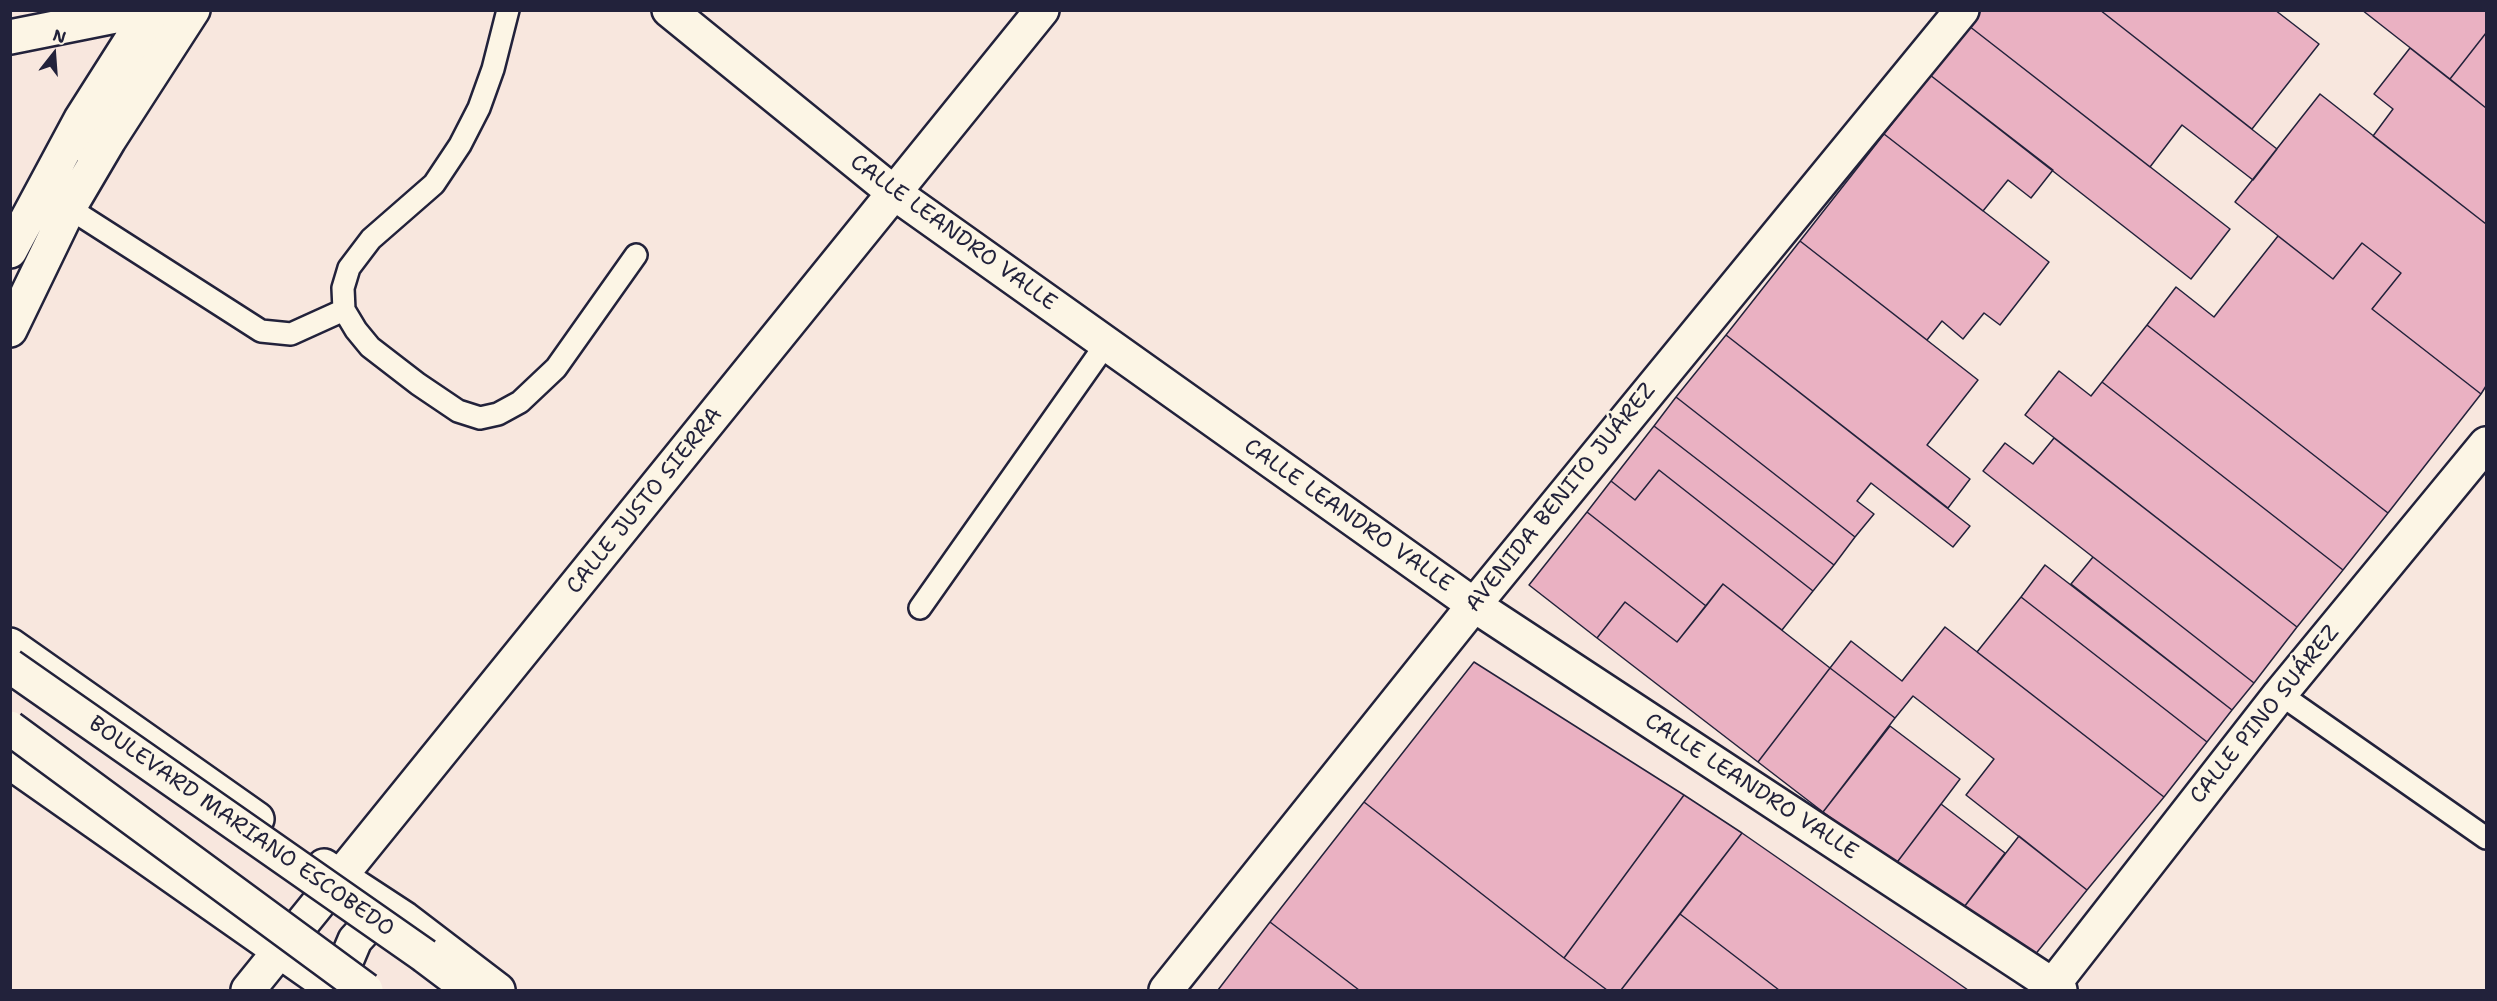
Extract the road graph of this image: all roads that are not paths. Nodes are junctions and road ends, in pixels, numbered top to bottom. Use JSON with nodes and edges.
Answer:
{"nodes":[{"id":1,"x":146,"y":10,"type":"edge"},
{"id":2,"x":173,"y":10,"type":"edge"},
{"id":3,"x":193,"y":10,"type":"edge"},
{"id":4,"x":508,"y":10,"type":"edge"},
{"id":5,"x":669,"y":10,"type":"edge"},
{"id":6,"x":1042,"y":10,"type":"edge"},
{"id":7,"x":1962,"y":10,"type":"edge"},
{"id":8,"x":10,"y":37,"type":"edge"},
{"id":9,"x":893,"y":192,"type":"junction"},
{"id":10,"x":69,"y":208,"type":"junction"},
{"id":11,"x":10,"y":251,"type":"edge"},
{"id":12,"x":636,"y":255,"type":"dead end"},
{"id":13,"x":10,"y":294,"type":"edge"},
{"id":14,"x":344,"y":310,"type":"junction"},
{"id":15,"x":10,"y":330,"type":"edge"},
{"id":16,"x":1106,"y":344,"type":"junction"},
{"id":17,"x":2487,"y":444,"type":"edge"},
{"id":18,"x":1474,"y":605,"type":"junction"},
{"id":19,"x":920,"y":608,"type":"dead end"},
{"id":20,"x":10,"y":645,"type":"edge"},
{"id":21,"x":10,"y":666,"type":"edge"},
{"id":22,"x":2280,"y":694,"type":"junction"},
{"id":23,"x":10,"y":728,"type":"edge"},
{"id":24,"x":10,"y":762,"type":"edge"},
{"id":25,"x":2487,"y":838,"type":"edge"},
{"id":26,"x":341,"y":878,"type":"junction"},
{"id":27,"x":405,"y":919,"type":"junction"},
{"id":28,"x":279,"y":952,"type":"junction"},
{"id":29,"x":2054,"y":989,"type":"edge"},
{"id":30,"x":248,"y":990,"type":"edge"},
{"id":31,"x":335,"y":990,"type":"edge"},
{"id":32,"x":341,"y":990,"type":"edge"},
{"id":33,"x":366,"y":990,"type":"edge"},
{"id":34,"x":470,"y":990,"type":"edge"},
{"id":35,"x":498,"y":990,"type":"edge"},
{"id":36,"x":1166,"y":990,"type":"edge"}],
"edges":[{"from":1,"to":8,"type":"street"},
{"from":1,"to":11,"type":"street"},
{"from":2,"to":13,"type":"lane"},
{"from":3,"to":10,"type":"street"},
{"from":4,"to":14,"type":"lane"},
{"from":5,"to":9,"type":"street","name":"CALLE LEANDRO VALLE"},
{"from":6,"to":9,"type":"street","name":"CALLE JUSTO SIERRA"},
{"from":7,"to":18,"type":"street","name":"AVENIDA BENITO JUÁREZ"},
{"from":9,"to":16,"type":"street","name":"CALLE LEANDRO VALLE"},
{"from":9,"to":26,"type":"street","name":"CALLE JUSTO SIERRA"},
{"from":10,"to":14,"type":"lane"},
{"from":10,"to":15,"type":"street"},
{"from":12,"to":14,"type":"lane"},
{"from":16,"to":18,"type":"street","name":"CALLE LEANDRO VALLE"},
{"from":16,"to":19,"type":"lane"},
{"from":17,"to":22,"type":"street","name":"CALLE PINO SUÁREZ"},
{"from":18,"to":29,"type":"street","name":"CALLE LEANDRO VALLE"},
{"from":18,"to":36,"type":"street","name":"AVENIDA BENITO JUÁREZ"},
{"from":20,"to":26,"type":"street"},
{"from":21,"to":34,"type":"street","name":"BOULEVARD MARIANO ESCOBEDO","bridge":true},
{"from":22,"to":25,"type":"lane"},
{"from":22,"to":29,"type":"street","name":"CALLE PINO SUÁREZ"},
{"from":23,"to":33,"type":"street","bridge":true},
{"from":24,"to":28,"type":"street"},
{"from":26,"to":27,"type":"street"},
{"from":26,"to":28,"type":"street","name":"CALLE JUSTO SIERRA"},
{"from":27,"to":32,"type":"street"},
{"from":27,"to":35,"type":"street"},
{"from":28,"to":30,"type":"street","name":"CALLE JUSTO SIERRA"},
{"from":28,"to":31,"type":"street"}]}
